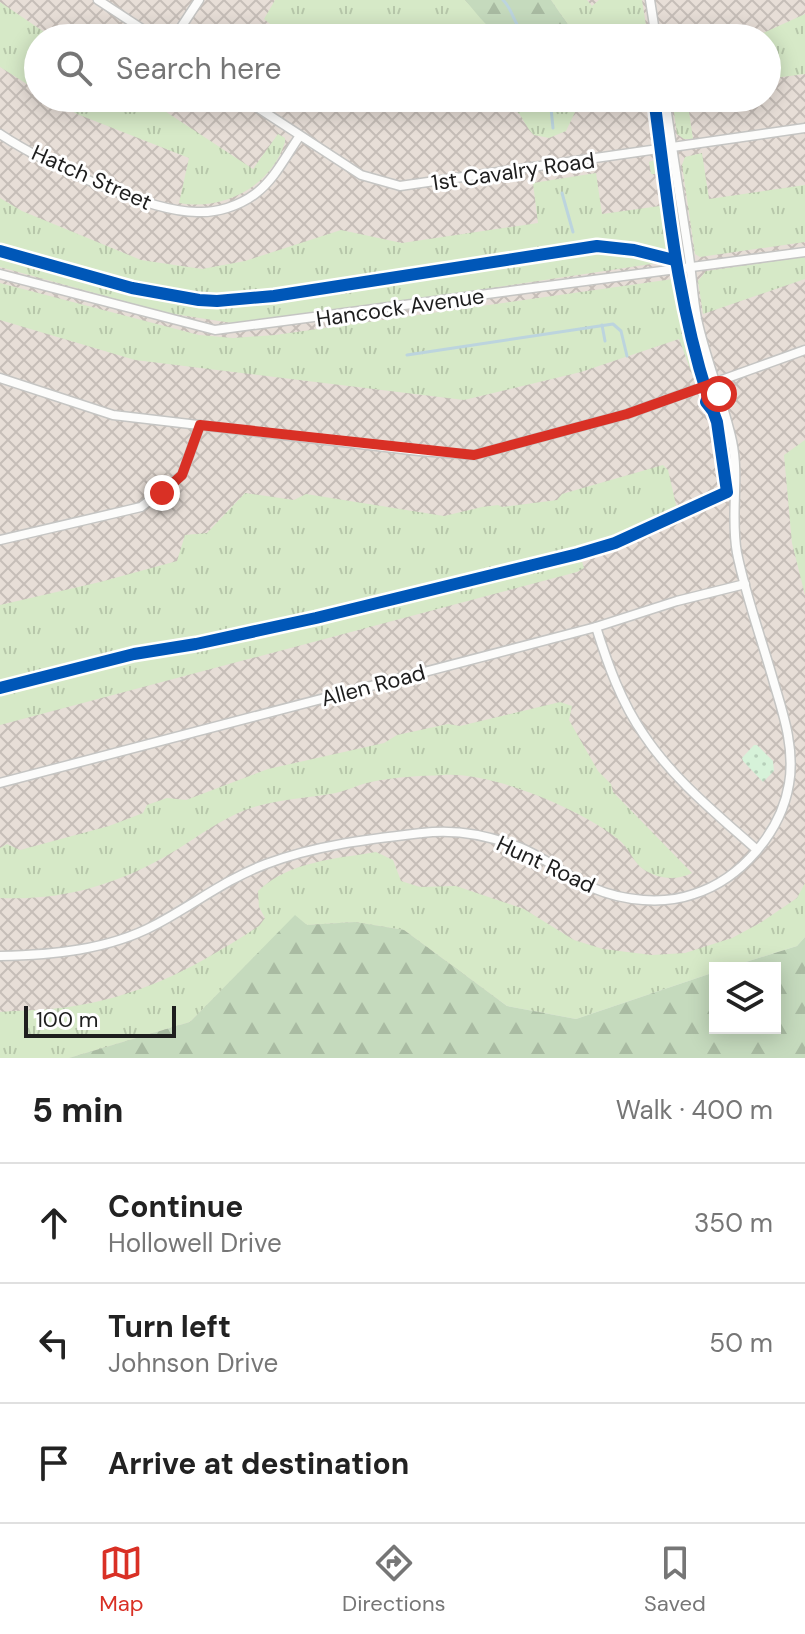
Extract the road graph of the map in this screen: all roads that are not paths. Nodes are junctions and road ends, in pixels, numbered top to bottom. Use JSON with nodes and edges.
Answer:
{"nodes":[{"id":1,"x":98,"y":0,"type":"edge"},
{"id":2,"x":199,"y":0,"type":"edge"},
{"id":3,"x":650,"y":0,"type":"edge"},
{"id":4,"x":135,"y":24,"type":"edge"},
{"id":5,"x":183,"y":24,"type":"edge"},
{"id":6,"x":654,"y":24,"type":"edge"},
{"id":7,"x":263,"y":112,"type":"edge"},
{"id":8,"x":667,"y":112,"type":"edge"},
{"id":9,"x":805,"y":128,"type":"edge"},
{"id":10,"x":0,"y":134,"type":"edge"},
{"id":11,"x":299,"y":137,"type":"junction"},
{"id":12,"x":672,"y":148,"type":"junction"},
{"id":13,"x":805,"y":252,"type":"edge"},
{"id":14,"x":690,"y":267,"type":"junction"},
{"id":15,"x":0,"y":274,"type":"edge"},
{"id":16,"x":805,"y":350,"type":"edge"},
{"id":17,"x":0,"y":378,"type":"edge"},
{"id":18,"x":714,"y":383,"type":"junction"},
{"id":19,"x":200,"y":425,"type":"junction"},
{"id":20,"x":0,"y":540,"type":"edge"},
{"id":21,"x":745,"y":584,"type":"junction"},
{"id":22,"x":596,"y":627,"type":"junction"},
{"id":23,"x":0,"y":783,"type":"edge"},
{"id":24,"x":757,"y":850,"type":"junction"},
{"id":25,"x":0,"y":956,"type":"edge"}],
"edges":[{"from":1,"to":4,"type":"street"},
{"from":2,"to":5,"type":"street"},
{"from":3,"to":6,"type":"street"},
{"from":7,"to":11,"type":"street","name":"1st Cavalry Road"},
{"from":8,"to":12,"type":"street","name":"Hunt Road"},
{"from":9,"to":12,"type":"street","name":"1st Cavalry Road"},
{"from":10,"to":11,"type":"street","name":"Hatch Street"},
{"from":11,"to":12,"type":"street","name":"1st Cavalry Road"},
{"from":12,"to":14,"type":"street","name":"Hunt Road"},
{"from":13,"to":14,"type":"street","name":"Hancock Avenue"},
{"from":14,"to":15,"type":"street","name":"Hancock Avenue"},
{"from":14,"to":18,"type":"street","name":"Hunt Road"},
{"from":16,"to":18,"type":"street"},
{"from":17,"to":19,"type":"street"},
{"from":18,"to":19,"type":"street"},
{"from":18,"to":21,"type":"street","name":"Hunt Road"},
{"from":19,"to":20,"type":"street"},
{"from":21,"to":22,"type":"street","name":"Allen Road"},
{"from":21,"to":24,"type":"street","name":"Hunt Road"},
{"from":22,"to":23,"type":"street","name":"Allen Road"},
{"from":22,"to":24,"type":"street"},
{"from":24,"to":25,"type":"street","name":"Hunt Road"}]}
